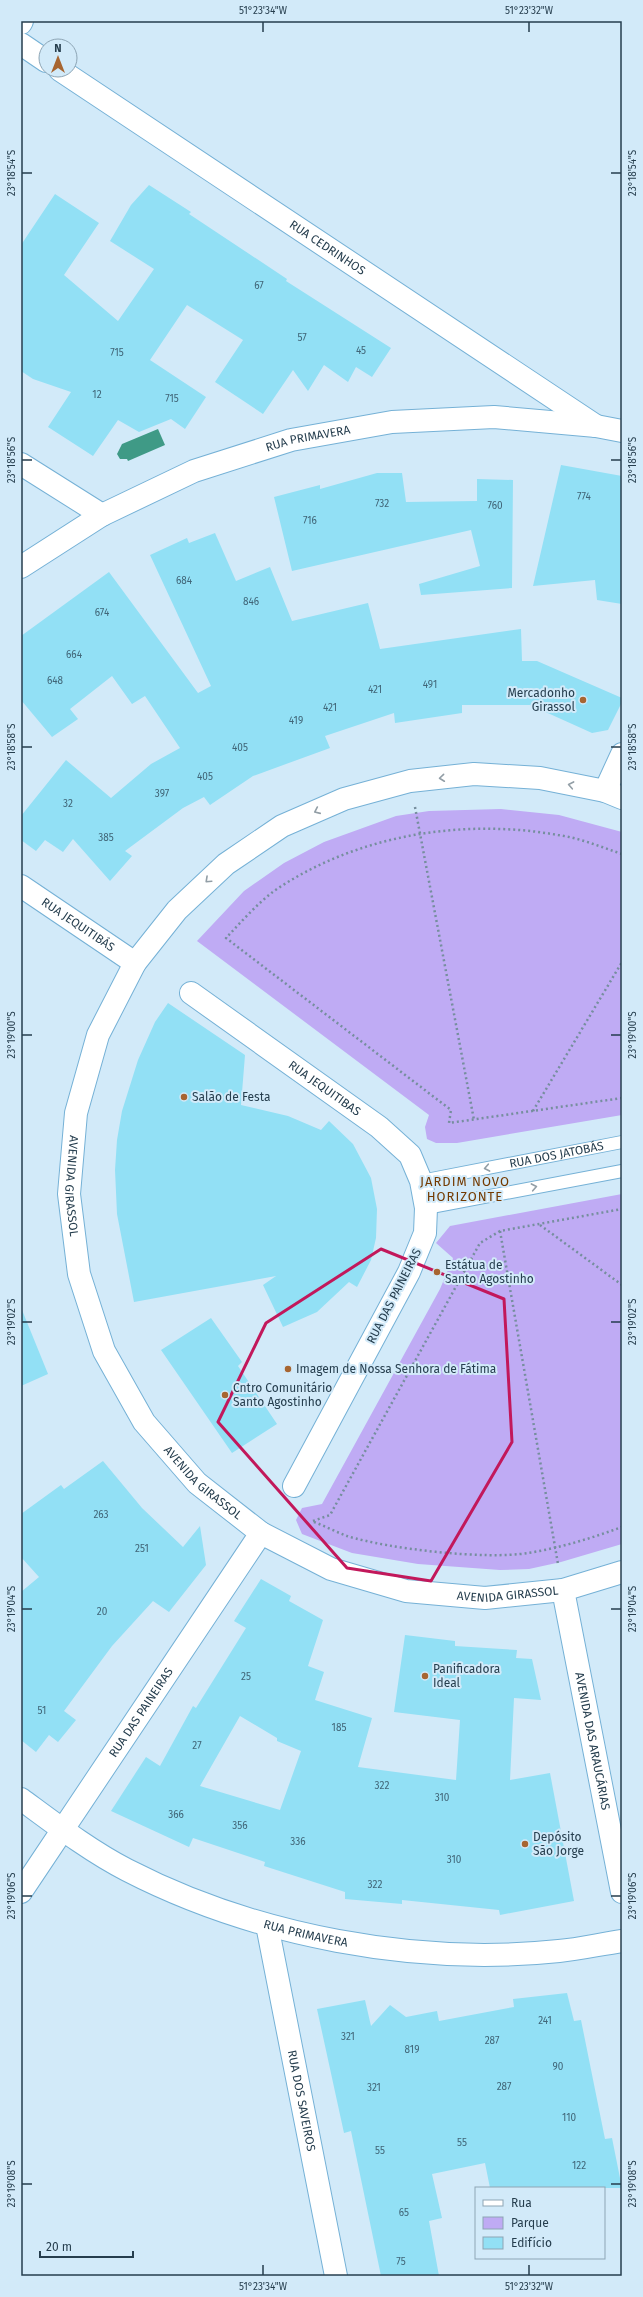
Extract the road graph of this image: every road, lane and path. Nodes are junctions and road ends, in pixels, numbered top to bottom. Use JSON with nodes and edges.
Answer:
{"nodes":[{"id":1,"x":21,"y":44,"type":"edge"},
{"id":2,"x":38,"y":56,"type":"edge"},
{"id":3,"x":72,"y":78,"type":"edge"},
{"id":4,"x":596,"y":426,"type":"junction"},
{"id":5,"x":622,"y":431,"type":"edge"},
{"id":6,"x":21,"y":464,"type":"edge"},
{"id":7,"x":102,"y":515,"type":"junction"},
{"id":8,"x":21,"y":567,"type":"edge"},
{"id":9,"x":622,"y":754,"type":"edge"},
{"id":10,"x":410,"y":781,"type":"junction"},
{"id":11,"x":614,"y":795,"type":"edge"},
{"id":12,"x":421,"y":833,"type":"junction"},
{"id":13,"x":622,"y":854,"type":"edge"},
{"id":14,"x":21,"y":886,"type":"edge"},
{"id":15,"x":622,"y":962,"type":"edge"},
{"id":16,"x":135,"y":963,"type":"junction"},
{"id":17,"x":191,"y":993,"type":"dead end"},
{"id":18,"x":622,"y":1098,"type":"edge"},
{"id":19,"x":533,"y":1111,"type":"junction"},
{"id":20,"x":474,"y":1121,"type":"junction"},
{"id":21,"x":622,"y":1142,"type":"edge"},
{"id":22,"x":622,"y":1170,"type":"edge"},
{"id":23,"x":421,"y":1181,"type":"junction"},
{"id":24,"x":426,"y":1208,"type":"junction"},
{"id":25,"x":622,"y":1209,"type":"edge"},
{"id":26,"x":540,"y":1225,"type":"junction"},
{"id":27,"x":500,"y":1231,"type":"junction"},
{"id":28,"x":622,"y":1285,"type":"edge"},
{"id":29,"x":294,"y":1486,"type":"dead end"},
{"id":30,"x":622,"y":1527,"type":"edge"},
{"id":31,"x":261,"y":1533,"type":"junction"},
{"id":32,"x":554,"y":1547,"type":"junction"},
{"id":33,"x":622,"y":1572,"type":"edge"},
{"id":34,"x":563,"y":1590,"type":"junction"},
{"id":35,"x":21,"y":1799,"type":"edge"},
{"id":36,"x":63,"y":1830,"type":"junction"},
{"id":37,"x":21,"y":1892,"type":"edge"},
{"id":38,"x":622,"y":1892,"type":"edge"},
{"id":39,"x":268,"y":1925,"type":"junction"},
{"id":40,"x":622,"y":1941,"type":"edge"},
{"id":41,"x":336,"y":2276,"type":"edge"}],
"edges":[{"from":1,"to":2,"type":"street"},
{"from":3,"to":4,"type":"street","name":"RUA CEDRINHOS"},
{"from":4,"to":5,"type":"street","name":"RUA PRIMAVERA"},
{"from":4,"to":7,"type":"street","name":"RUA PRIMAVERA"},
{"from":6,"to":7,"type":"street"},
{"from":7,"to":8,"type":"street","name":"RUA PRIMAVERA"},
{"from":9,"to":11,"type":"street"},
{"from":11,"to":10,"type":"street","name":"AVENIDA GIRASSOL","one_way":true},
{"from":10,"to":12,"type":"path"},
{"from":10,"to":16,"type":"street","name":"AVENIDA GIRASSOL","one_way":true},
{"from":12,"to":13,"type":"path"},
{"from":12,"to":20,"type":"path"},
{"from":12,"to":20,"type":"path"},
{"from":14,"to":16,"type":"street","name":"RUA JEQUITIBÁS"},
{"from":15,"to":19,"type":"path"},
{"from":16,"to":31,"type":"street","name":"AVENIDA GIRASSOL"},
{"from":17,"to":23,"type":"street","name":"RUA JEQUITIBAS"},
{"from":18,"to":19,"type":"path"},
{"from":19,"to":20,"type":"path"},
{"from":21,"to":23,"type":"lane","name":"RUA DOS JATOBÁS","one_way":true},
{"from":24,"to":22,"type":"lane","one_way":true},
{"from":23,"to":24,"type":"street","name":"RUA JEQUITIBAS"},
{"from":24,"to":29,"type":"street","name":"RUA DAS PAINEIRAS"},
{"from":25,"to":26,"type":"path"},
{"from":26,"to":27,"type":"path"},
{"from":26,"to":28,"type":"path"},
{"from":27,"to":32,"type":"path"},
{"from":27,"to":32,"type":"path"},
{"from":30,"to":32,"type":"path"},
{"from":31,"to":34,"type":"street","name":"AVENIDA GIRASSOL"},
{"from":31,"to":36,"type":"street","name":"RUA DAS PAINEIRAS"},
{"from":32,"to":34,"type":"path"},
{"from":33,"to":34,"type":"street","name":"AVENIDA GIRASSOL"},
{"from":34,"to":38,"type":"street","name":"AVENIDA DAS ARAUCÁRIAS"},
{"from":35,"to":36,"type":"street","name":"RUA PRIMAVERA"},
{"from":36,"to":37,"type":"street","name":"RUA DAS PAINEIRAS"},
{"from":36,"to":39,"type":"street","name":"RUA PRIMAVERA"},
{"from":39,"to":40,"type":"street","name":"RUA PRIMAVERA"},
{"from":39,"to":41,"type":"street","name":"RUA DOS SAVEIROS"}]}
